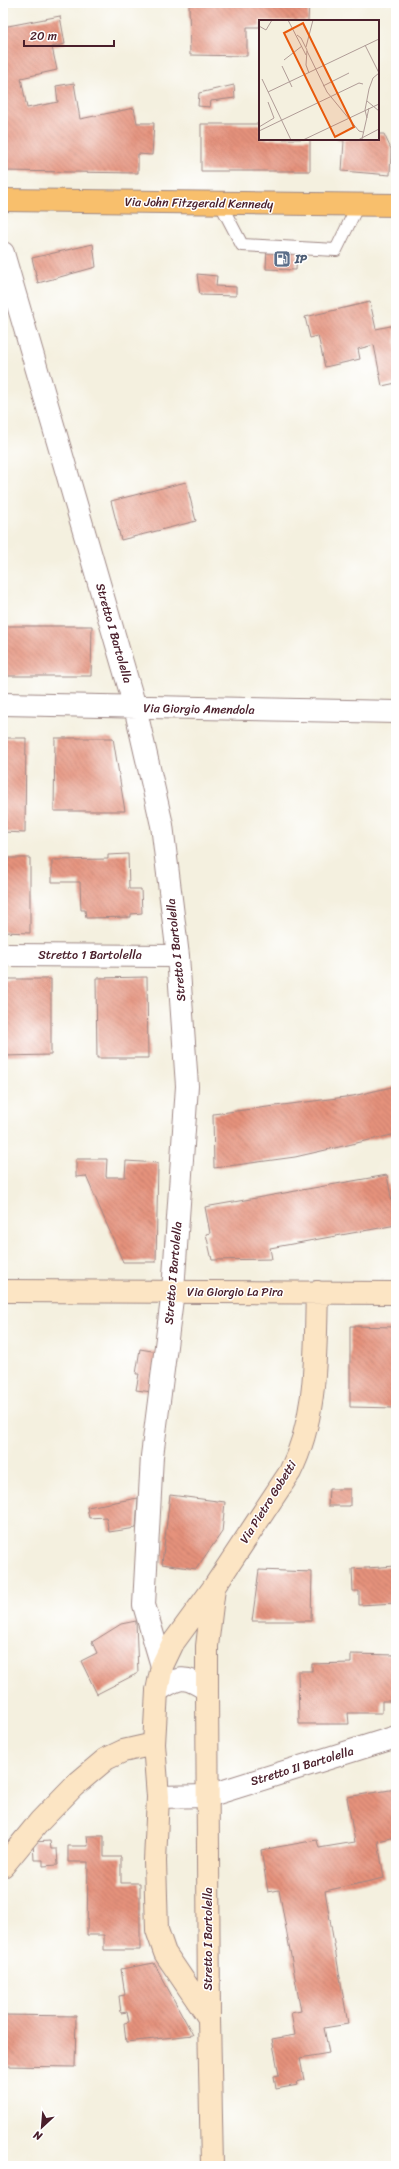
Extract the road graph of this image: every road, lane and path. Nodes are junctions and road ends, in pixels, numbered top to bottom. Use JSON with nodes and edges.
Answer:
{"nodes":[{"id":1,"x":3,"y":200,"type":"edge"},
{"id":2,"x":220,"y":203,"type":"junction"},
{"id":3,"x":358,"y":205,"type":"junction"},
{"id":4,"x":396,"y":205,"type":"edge"},
{"id":5,"x":3,"y":253,"type":"edge"},
{"id":6,"x":3,"y":704,"type":"edge"},
{"id":7,"x":135,"y":707,"type":"junction"},
{"id":8,"x":396,"y":712,"type":"edge"},
{"id":9,"x":3,"y":954,"type":"edge"},
{"id":10,"x":178,"y":956,"type":"junction"},
{"id":11,"x":3,"y":1291,"type":"edge"},
{"id":12,"x":173,"y":1292,"type":"junction"},
{"id":13,"x":317,"y":1292,"type":"junction"},
{"id":14,"x":396,"y":1292,"type":"edge"},
{"id":15,"x":214,"y":1587,"type":"junction"},
{"id":16,"x":162,"y":1666,"type":"junction"},
{"id":17,"x":207,"y":1690,"type":"junction"},
{"id":18,"x":156,"y":1691,"type":"junction"},
{"id":19,"x":396,"y":1737,"type":"edge"},
{"id":20,"x":154,"y":1744,"type":"junction"},
{"id":21,"x":208,"y":1796,"type":"junction"},
{"id":22,"x":158,"y":1797,"type":"junction"},
{"id":23,"x":3,"y":1866,"type":"edge"},
{"id":24,"x":209,"y":2018,"type":"junction"},
{"id":25,"x":212,"y":2166,"type":"edge"}],
"edges":[{"from":1,"to":2,"type":"main road","name":"Via John Fitzgerald Kennedy"},
{"from":2,"to":3,"type":"main road","name":"Via John Fitzgerald Kennedy"},
{"from":2,"to":3,"type":"lane"},
{"from":3,"to":4,"type":"main road","name":"Via John Fitzgerald Kennedy"},
{"from":5,"to":7,"type":"street","name":"Stretto I Bartolella"},
{"from":6,"to":7,"type":"street","name":"Via Giorgio Amendola"},
{"from":7,"to":8,"type":"street","name":"Via Giorgio Amendola"},
{"from":7,"to":10,"type":"street","name":"Stretto I Bartolella"},
{"from":9,"to":10,"type":"street","name":"Stretto 1 Bartolella"},
{"from":10,"to":12,"type":"street","name":"Stretto I Bartolella"},
{"from":11,"to":12,"type":"street","name":"Via Giorgio La Pira"},
{"from":12,"to":13,"type":"street","name":"Via Giorgio La Pira"},
{"from":12,"to":16,"type":"street","name":"Stretto I Bartolella"},
{"from":13,"to":14,"type":"street","name":"Via Giorgio La Pira"},
{"from":13,"to":15,"type":"street","name":"Via Pietro Gobetti"},
{"from":15,"to":16,"type":"street","name":"Stretto I Bartolella"},
{"from":15,"to":17,"type":"street","name":"Stretto I Bartolella"},
{"from":16,"to":18,"type":"street","name":"Stretto I Bartolella"},
{"from":17,"to":18,"type":"street"},
{"from":17,"to":21,"type":"street","name":"Stretto I Bartolella"},
{"from":18,"to":20,"type":"street","name":"Stretto I Bartolella"},
{"from":19,"to":21,"type":"street","name":"Stretto II Bartolella"},
{"from":20,"to":22,"type":"street","name":"Stretto I Bartolella"},
{"from":20,"to":23,"type":"street"},
{"from":21,"to":22,"type":"street","name":"Stretto II Bartolella"},
{"from":21,"to":24,"type":"street","name":"Stretto I Bartolella"},
{"from":22,"to":24,"type":"street","name":"Stretto I Bartolella"},
{"from":24,"to":25,"type":"street"}]}
